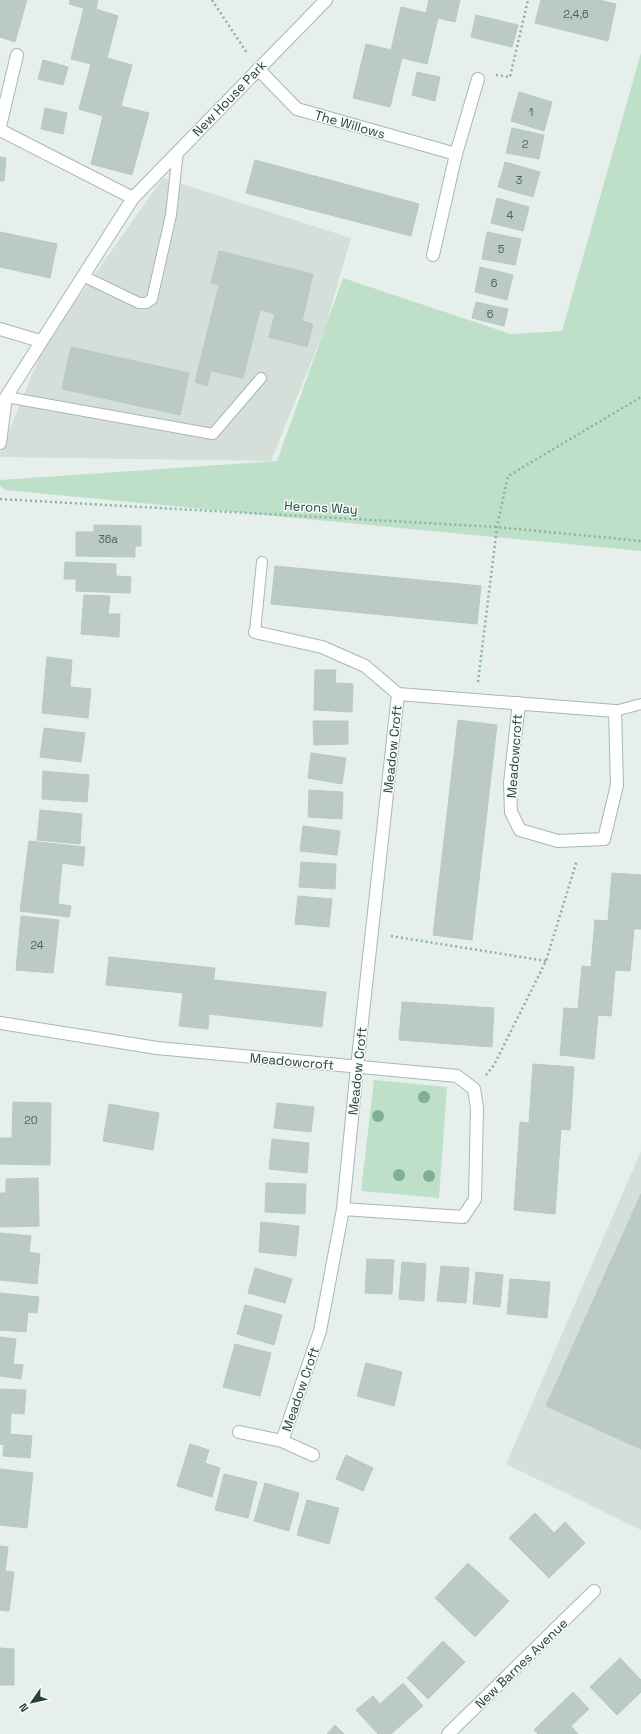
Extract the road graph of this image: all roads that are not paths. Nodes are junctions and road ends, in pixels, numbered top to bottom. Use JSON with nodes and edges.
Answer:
{"nodes":[{"id":1,"x":326,"y":0,"type":"edge"},
{"id":2,"x":17,"y":55,"type":"dead end"},
{"id":3,"x":258,"y":69,"type":"junction"},
{"id":4,"x":478,"y":79,"type":"road end"},
{"id":5,"x":0,"y":126,"type":"edge"},
{"id":6,"x":0,"y":130,"type":"edge"},
{"id":7,"x":178,"y":151,"type":"junction"},
{"id":8,"x":456,"y":154,"type":"junction"},
{"id":9,"x":133,"y":198,"type":"junction"},
{"id":10,"x":433,"y":255,"type":"dead end"},
{"id":11,"x":83,"y":276,"type":"junction"},
{"id":12,"x":0,"y":330,"type":"edge"},
{"id":13,"x":40,"y":341,"type":"junction"},
{"id":14,"x":261,"y":378,"type":"dead end"},
{"id":15,"x":6,"y":397,"type":"junction"},
{"id":16,"x":0,"y":443,"type":"edge"},
{"id":17,"x":262,"y":562,"type":"dead end"},
{"id":18,"x":255,"y":632,"type":"joint"},
{"id":19,"x":398,"y":694,"type":"junction"},
{"id":20,"x":519,"y":703,"type":"junction"},
{"id":21,"x":641,"y":704,"type":"edge"},
{"id":22,"x":615,"y":711,"type":"junction"},
{"id":23,"x":0,"y":1023,"type":"edge"},
{"id":24,"x":356,"y":1067,"type":"junction"},
{"id":25,"x":343,"y":1209,"type":"junction"},
{"id":26,"x":239,"y":1432,"type":"dead end"},
{"id":27,"x":282,"y":1442,"type":"junction"},
{"id":28,"x":313,"y":1455,"type":"dead end"},
{"id":29,"x":594,"y":1592,"type":"dead end"},
{"id":30,"x":448,"y":1734,"type":"edge"}],
"edges":[{"from":1,"to":3,"type":"street","name":"New House Park"},
{"from":2,"to":5,"type":"street"},
{"from":3,"to":7,"type":"street","name":"New House Park"},
{"from":3,"to":8,"type":"street","name":"The Willows"},
{"from":4,"to":8,"type":"street"},
{"from":6,"to":9,"type":"street"},
{"from":7,"to":9,"type":"street","name":"New House Park"},
{"from":7,"to":11,"type":"lane"},
{"from":8,"to":10,"type":"street"},
{"from":9,"to":11,"type":"street","name":"New House Park"},
{"from":11,"to":13,"type":"street","name":"New House Park"},
{"from":12,"to":13,"type":"street"},
{"from":13,"to":15,"type":"street","name":"New House Park"},
{"from":14,"to":15,"type":"lane"},
{"from":15,"to":16,"type":"street","name":"New House Park"},
{"from":17,"to":18,"type":"lane"},
{"from":18,"to":19,"type":"street"},
{"from":19,"to":20,"type":"street","name":"Meadowcroft"},
{"from":19,"to":24,"type":"street","name":"Meadow Croft"},
{"from":20,"to":22,"type":"street","name":"Meadowcroft"},
{"from":20,"to":22,"type":"street","name":"Meadowcroft"},
{"from":21,"to":22,"type":"lane"},
{"from":23,"to":24,"type":"street","name":"Meadowcroft"},
{"from":24,"to":25,"type":"street","name":"Meadow Croft"},
{"from":24,"to":25,"type":"street","name":"Meadowcroft"},
{"from":25,"to":27,"type":"street","name":"Meadow Croft"},
{"from":26,"to":27,"type":"street","name":"Meadow Croft"},
{"from":27,"to":28,"type":"street","name":"Meadow Croft"},
{"from":29,"to":30,"type":"street","name":"New Barnes Avenue"}]}
